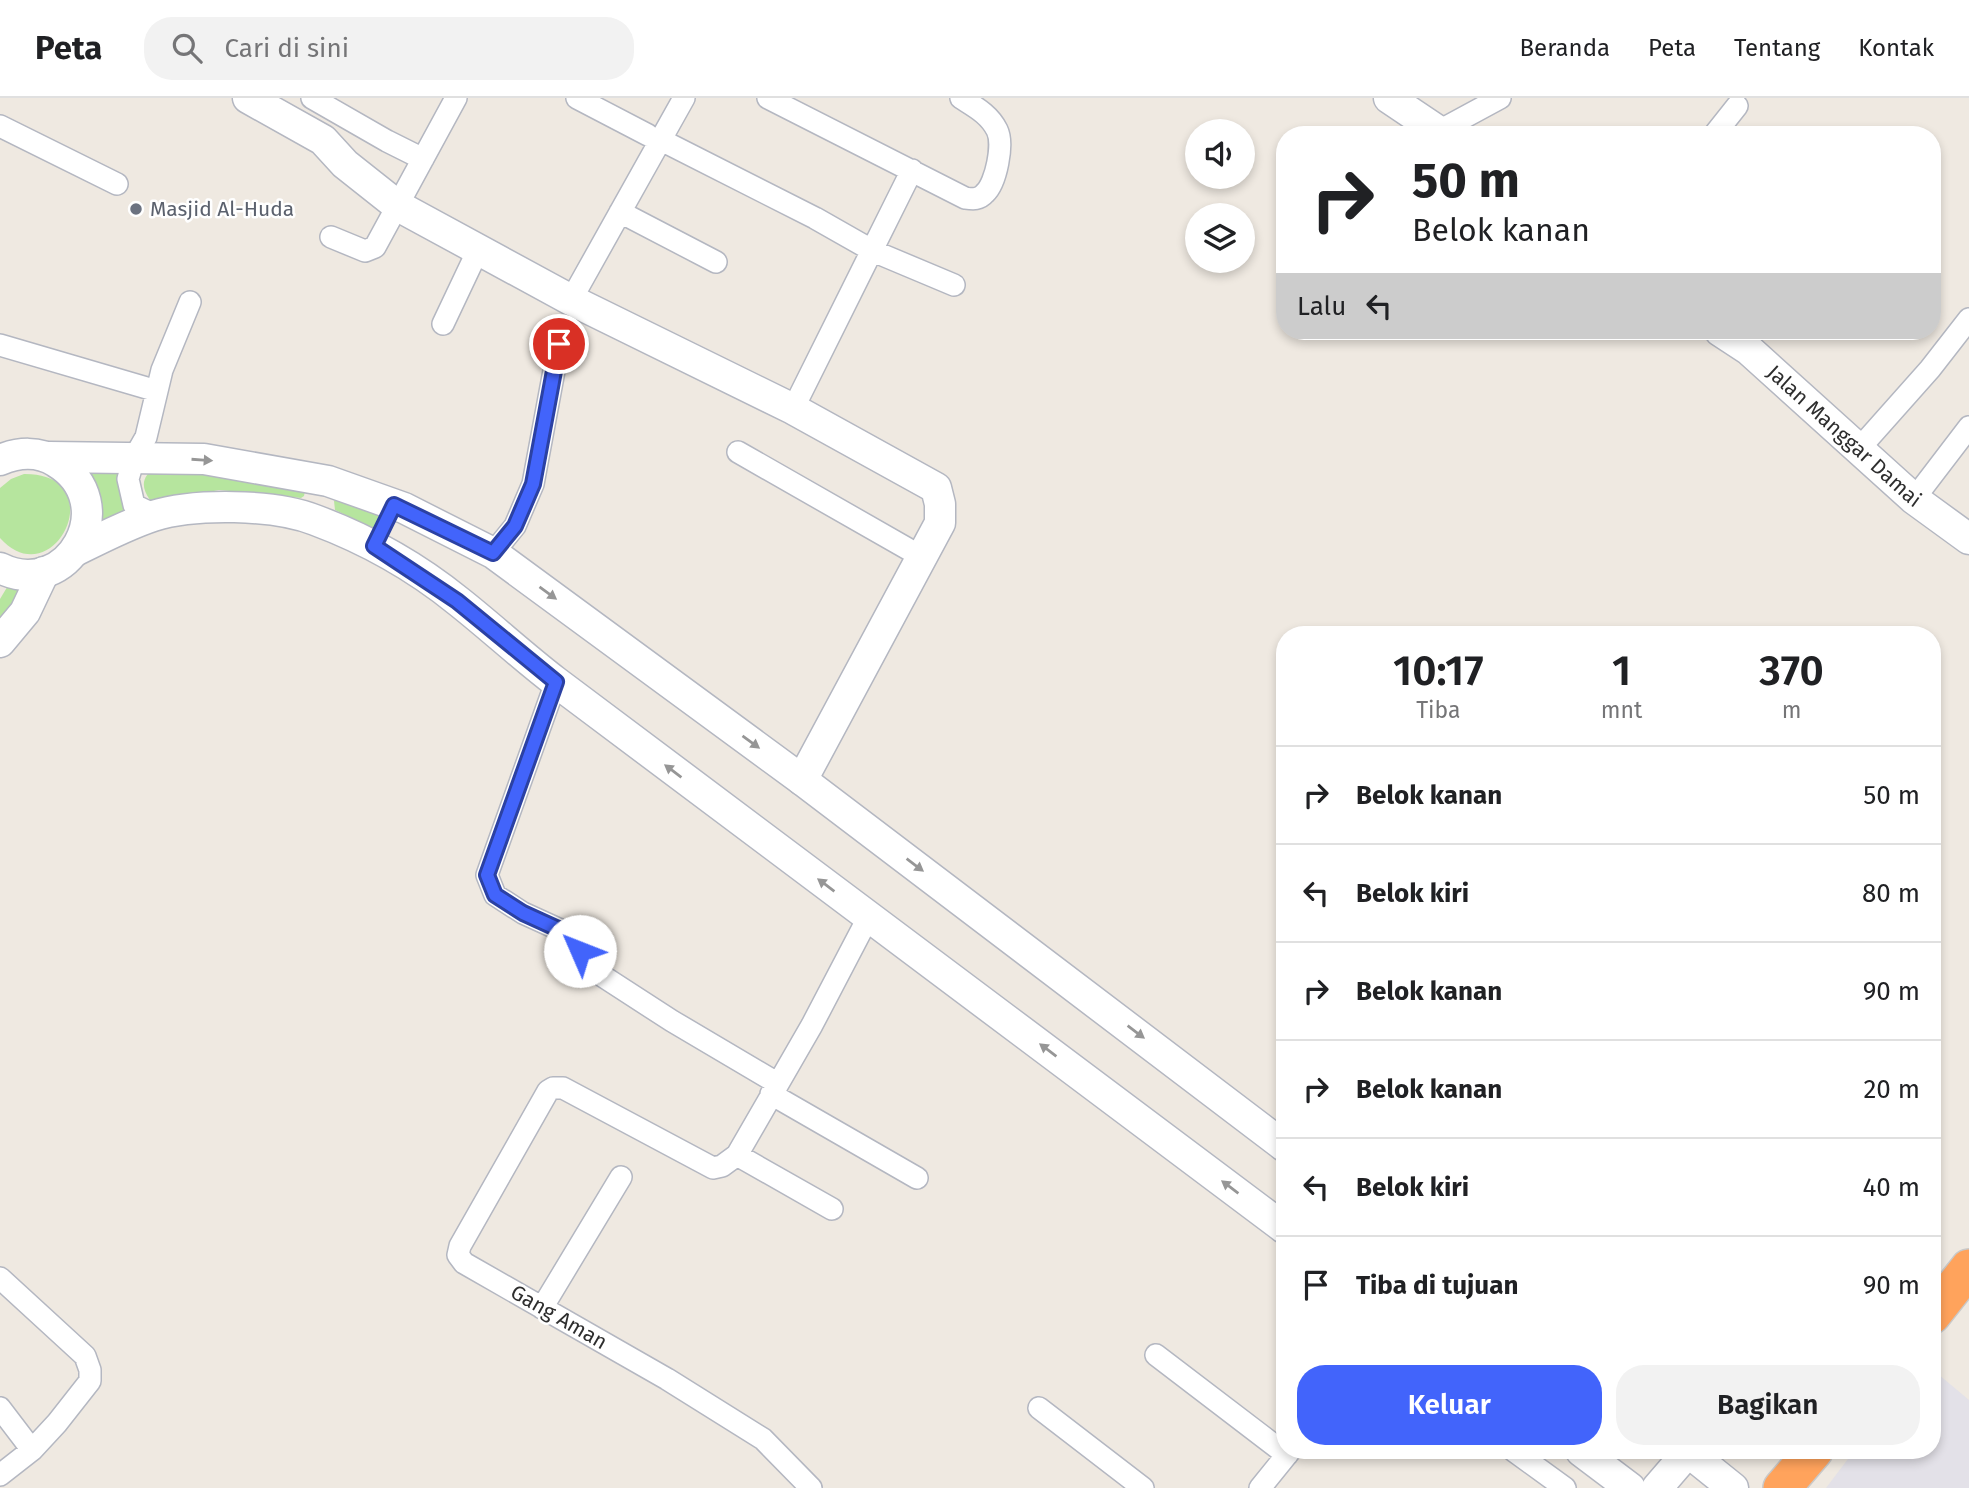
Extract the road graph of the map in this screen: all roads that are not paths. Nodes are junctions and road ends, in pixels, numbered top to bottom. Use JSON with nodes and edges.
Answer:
{"nodes":[{"id":1,"x":248,"y":98,"type":"edge"},
{"id":2,"x":312,"y":98,"type":"edge"},
{"id":3,"x":456,"y":98,"type":"edge"},
{"id":4,"x":577,"y":98,"type":"edge"},
{"id":5,"x":684,"y":98,"type":"edge"},
{"id":6,"x":768,"y":98,"type":"edge"},
{"id":7,"x":961,"y":98,"type":"edge"},
{"id":8,"x":1389,"y":98,"type":"edge"},
{"id":9,"x":1500,"y":98,"type":"edge"},
{"id":10,"x":1737,"y":106,"type":"dead end"},
{"id":11,"x":0,"y":126,"type":"edge"},
{"id":12,"x":1431,"y":126,"type":"edge"},
{"id":13,"x":1454,"y":126,"type":"edge"},
{"id":14,"x":1721,"y":126,"type":"edge"},
{"id":15,"x":654,"y":137,"type":"junction"},
{"id":16,"x":423,"y":159,"type":"junction"},
{"id":17,"x":912,"y":170,"type":"junction"},
{"id":18,"x":117,"y":184,"type":"dead end"},
{"id":19,"x":398,"y":206,"type":"junction"},
{"id":20,"x":620,"y":212,"type":"junction"},
{"id":21,"x":331,"y":237,"type":"dead end"},
{"id":22,"x":478,"y":250,"type":"junction"},
{"id":23,"x":873,"y":251,"type":"junction"},
{"id":24,"x":716,"y":262,"type":"dead end"},
{"id":25,"x":954,"y":285,"type":"dead end"},
{"id":26,"x":571,"y":300,"type":"junction"},
{"id":27,"x":190,"y":302,"type":"dead end"},
{"id":28,"x":1969,"y":319,"type":"edge"},
{"id":29,"x":443,"y":324,"type":"dead end"},
{"id":30,"x":1734,"y":340,"type":"edge"},
{"id":31,"x":559,"y":344,"type":"dead end"},
{"id":32,"x":0,"y":345,"type":"edge"},
{"id":33,"x":157,"y":391,"type":"junction"},
{"id":34,"x":793,"y":409,"type":"junction"},
{"id":35,"x":1969,"y":427,"type":"edge"},
{"id":36,"x":1858,"y":450,"type":"junction"},
{"id":37,"x":738,"y":452,"type":"dead end"},
{"id":38,"x":17,"y":453,"type":"edge"},
{"id":39,"x":134,"y":458,"type":"junction"},
{"id":40,"x":328,"y":481,"type":"junction"},
{"id":41,"x":1914,"y":499,"type":"junction"},
{"id":42,"x":394,"y":505,"type":"junction"},
{"id":43,"x":155,"y":515,"type":"junction"},
{"id":44,"x":313,"y":519,"type":"junction"},
{"id":45,"x":1966,"y":530,"type":"edge"},
{"id":46,"x":374,"y":546,"type":"junction"},
{"id":47,"x":75,"y":551,"type":"junction"},
{"id":48,"x":493,"y":553,"type":"junction"},
{"id":49,"x":922,"y":557,"type":"junction"},
{"id":50,"x":0,"y":568,"type":"edge"},
{"id":51,"x":44,"y":572,"type":"junction"},
{"id":52,"x":0,"y":642,"type":"edge"},
{"id":53,"x":556,"y":682,"type":"junction"},
{"id":54,"x":802,"y":780,"type":"junction"},
{"id":55,"x":869,"y":916,"type":"junction"},
{"id":56,"x":774,"y":1088,"type":"junction"},
{"id":57,"x":1276,"y":1140,"type":"edge"},
{"id":58,"x":737,"y":1155,"type":"junction"},
{"id":59,"x":621,"y":1177,"type":"dead end"},
{"id":60,"x":917,"y":1178,"type":"dead end"},
{"id":61,"x":832,"y":1209,"type":"dead end"},
{"id":62,"x":1276,"y":1222,"type":"edge"},
{"id":63,"x":1969,"y":1268,"type":"edge"},
{"id":64,"x":0,"y":1278,"type":"edge"},
{"id":65,"x":1941,"y":1304,"type":"edge"},
{"id":66,"x":542,"y":1308,"type":"junction"},
{"id":67,"x":1156,"y":1355,"type":"dead end"},
{"id":68,"x":0,"y":1408,"type":"edge"},
{"id":69,"x":1039,"y":1408,"type":"dead end"},
{"id":70,"x":1276,"y":1444,"type":"edge"},
{"id":71,"x":32,"y":1450,"type":"junction"},
{"id":72,"x":1283,"y":1459,"type":"edge"},
{"id":73,"x":1525,"y":1459,"type":"edge"},
{"id":74,"x":1592,"y":1459,"type":"edge"},
{"id":75,"x":1681,"y":1459,"type":"edge"},
{"id":76,"x":1698,"y":1459,"type":"edge"},
{"id":77,"x":1807,"y":1459,"type":"edge"},
{"id":78,"x":0,"y":1475,"type":"edge"},
{"id":79,"x":811,"y":1488,"type":"edge"},
{"id":80,"x":1143,"y":1488,"type":"edge"},
{"id":81,"x":1260,"y":1488,"type":"edge"},
{"id":82,"x":1565,"y":1488,"type":"edge"},
{"id":83,"x":1630,"y":1488,"type":"edge"},
{"id":84,"x":1657,"y":1488,"type":"edge"},
{"id":85,"x":1733,"y":1488,"type":"edge"},
{"id":86,"x":1782,"y":1488,"type":"edge"}],
"edges":[{"from":1,"to":19,"type":"street"},
{"from":2,"to":16,"type":"street"},
{"from":3,"to":16,"type":"street"},
{"from":4,"to":15,"type":"street"},
{"from":5,"to":15,"type":"street"},
{"from":6,"to":17,"type":"street"},
{"from":7,"to":17,"type":"street"},
{"from":8,"to":12,"type":"street"},
{"from":9,"to":13,"type":"street"},
{"from":10,"to":14,"type":"street"},
{"from":11,"to":18,"type":"street"},
{"from":15,"to":20,"type":"street"},
{"from":15,"to":23,"type":"street"},
{"from":16,"to":19,"type":"street"},
{"from":17,"to":23,"type":"street"},
{"from":19,"to":21,"type":"street"},
{"from":19,"to":22,"type":"street"},
{"from":20,"to":24,"type":"street"},
{"from":20,"to":26,"type":"street"},
{"from":22,"to":26,"type":"street"},
{"from":22,"to":29,"type":"street"},
{"from":23,"to":25,"type":"street"},
{"from":23,"to":34,"type":"street"},
{"from":26,"to":34,"type":"street"},
{"from":27,"to":33,"type":"street"},
{"from":28,"to":36,"type":"street"},
{"from":30,"to":36,"type":"street","name":"Jalan Manggar Damai"},
{"from":31,"to":48,"type":"street"},
{"from":32,"to":33,"type":"street"},
{"from":33,"to":39,"type":"street"},
{"from":34,"to":49,"type":"street"},
{"from":35,"to":41,"type":"street"},
{"from":36,"to":41,"type":"street","name":"Jalan Manggar Damai"},
{"from":37,"to":49,"type":"street"},
{"from":38,"to":39,"type":"street"},
{"from":38,"to":47,"type":"street"},
{"from":39,"to":40,"type":"street","one_way":true},
{"from":39,"to":43,"type":"street"},
{"from":40,"to":42,"type":"street"},
{"from":40,"to":44,"type":"street"},
{"from":41,"to":45,"type":"street","name":"Jalan Manggar Damai"},
{"from":42,"to":46,"type":"street"},
{"from":42,"to":48,"type":"street"},
{"from":43,"to":44,"type":"street"},
{"from":43,"to":47,"type":"street"},
{"from":44,"to":46,"type":"street"},
{"from":46,"to":53,"type":"street"},
{"from":47,"to":51,"type":"street"},
{"from":48,"to":54,"type":"street","one_way":true},
{"from":49,"to":54,"type":"street"},
{"from":50,"to":51,"type":"street"},
{"from":51,"to":52,"type":"street"},
{"from":55,"to":53,"type":"street","one_way":true},
{"from":53,"to":56,"type":"street"},
{"from":54,"to":57,"type":"street","one_way":true},
{"from":55,"to":56,"type":"street"},
{"from":62,"to":55,"type":"street","one_way":true},
{"from":56,"to":58,"type":"street"},
{"from":56,"to":60,"type":"street"},
{"from":58,"to":61,"type":"street"},
{"from":58,"to":66,"type":"street","name":"Gang Aman"},
{"from":59,"to":66,"type":"street"},
{"from":63,"to":65,"type":"highway"},
{"from":64,"to":71,"type":"street"},
{"from":66,"to":79,"type":"street","name":"Gang Aman"},
{"from":67,"to":70,"type":"street"},
{"from":68,"to":71,"type":"street"},
{"from":69,"to":80,"type":"street"},
{"from":71,"to":78,"type":"street"},
{"from":72,"to":81,"type":"street"},
{"from":73,"to":82,"type":"street"},
{"from":74,"to":83,"type":"street"},
{"from":75,"to":84,"type":"street"},
{"from":76,"to":85,"type":"street"},
{"from":77,"to":86,"type":"highway"}]}
